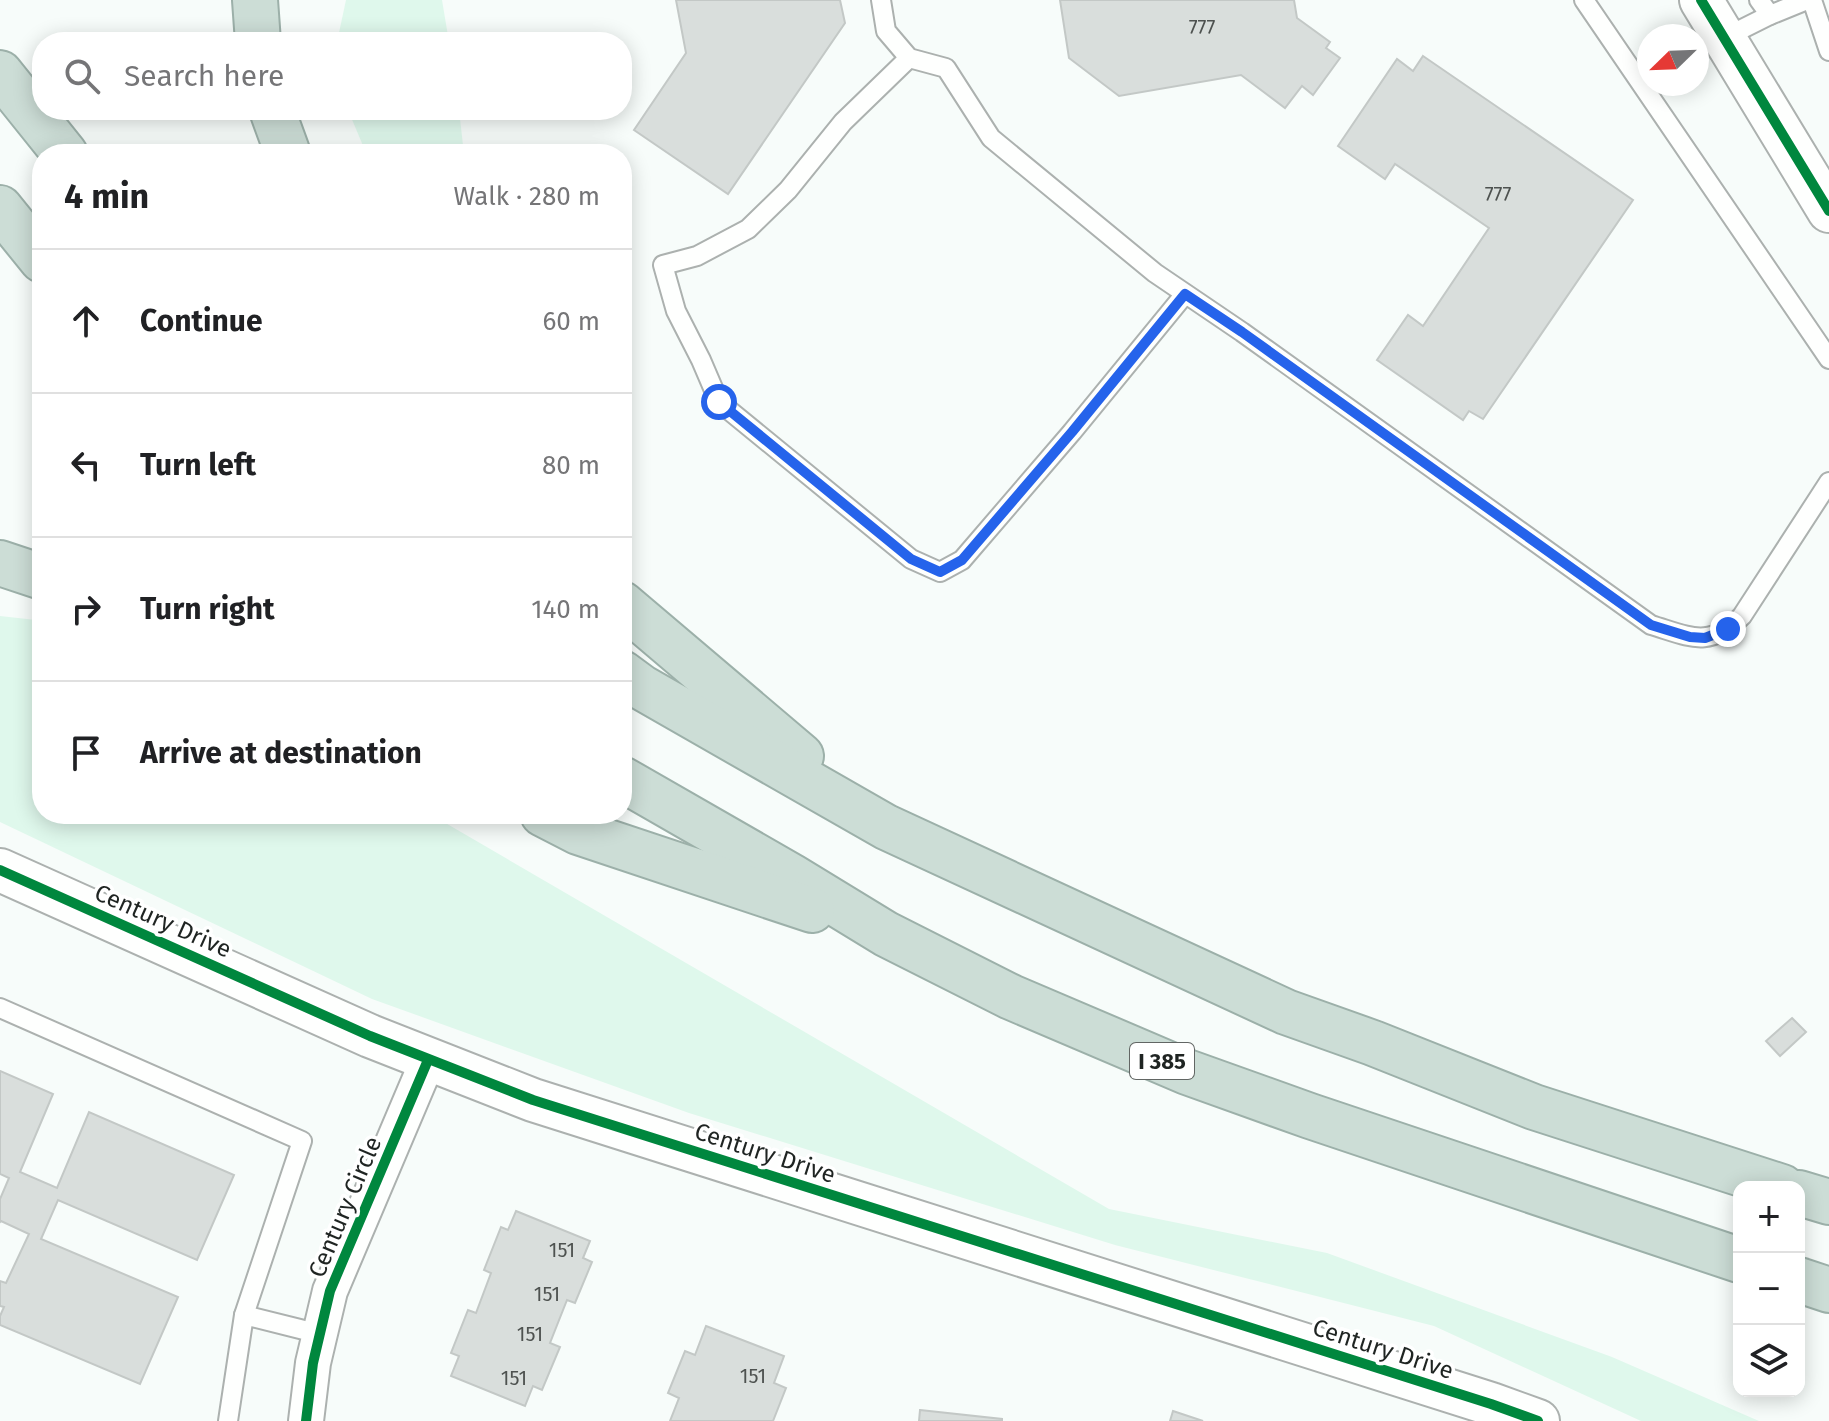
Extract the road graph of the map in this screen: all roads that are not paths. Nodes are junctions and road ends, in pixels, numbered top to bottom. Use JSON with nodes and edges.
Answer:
{"nodes":[{"id":1,"x":255,"y":0,"type":"edge"},
{"id":2,"x":881,"y":0,"type":"edge"},
{"id":3,"x":1584,"y":0,"type":"edge"},
{"id":4,"x":1701,"y":0,"type":"edge"},
{"id":5,"x":1809,"y":0,"type":"edge"},
{"id":6,"x":1765,"y":8,"type":"edge"},
{"id":7,"x":257,"y":32,"type":"edge"},
{"id":8,"x":1724,"y":38,"type":"junction"},
{"id":9,"x":1829,"y":51,"type":"edge"},
{"id":10,"x":909,"y":58,"type":"junction"},
{"id":11,"x":0,"y":73,"type":"edge"},
{"id":12,"x":32,"y":113,"type":"edge"},
{"id":13,"x":38,"y":120,"type":"edge"},
{"id":14,"x":276,"y":120,"type":"edge"},
{"id":15,"x":57,"y":144,"type":"edge"},
{"id":16,"x":284,"y":144,"type":"edge"},
{"id":17,"x":1826,"y":200,"type":"edge"},
{"id":18,"x":0,"y":208,"type":"edge"},
{"id":19,"x":32,"y":248,"type":"edge"},
{"id":20,"x":1185,"y":294,"type":"junction"},
{"id":21,"x":1829,"y":359,"type":"edge"},
{"id":22,"x":1829,"y":482,"type":"edge"},
{"id":23,"x":0,"y":563,"type":"edge"},
{"id":24,"x":32,"y":574,"type":"edge"},
{"id":25,"x":632,"y":612,"type":"edge"},
{"id":26,"x":632,"y":680,"type":"edge"},
{"id":27,"x":632,"y":785,"type":"edge"},
{"id":28,"x":562,"y":824,"type":"edge"},
{"id":29,"x":886,"y":827,"type":"junction"},
{"id":30,"x":0,"y":870,"type":"edge"},
{"id":31,"x":886,"y":934,"type":"junction"},
{"id":32,"x":0,"y":1008,"type":"edge"},
{"id":33,"x":428,"y":1060,"type":"junction"},
{"id":34,"x":1763,"y":1181,"type":"edge"},
{"id":35,"x":1805,"y":1195,"type":"edge"},
{"id":36,"x":1829,"y":1202,"type":"edge"},
{"id":37,"x":1733,"y":1258,"type":"edge"},
{"id":38,"x":1805,"y":1282,"type":"edge"},
{"id":39,"x":1829,"y":1290,"type":"edge"},
{"id":40,"x":244,"y":1315,"type":"junction"},
{"id":41,"x":320,"y":1334,"type":"junction"},
{"id":42,"x":228,"y":1421,"type":"edge"},
{"id":43,"x":306,"y":1421,"type":"edge"},
{"id":44,"x":1538,"y":1421,"type":"edge"}],
"edges":[{"from":1,"to":7,"type":"highway"},
{"from":2,"to":10,"type":"lane"},
{"from":3,"to":21,"type":"lane"},
{"from":4,"to":8,"type":"street"},
{"from":5,"to":6,"type":"lane"},
{"from":5,"to":9,"type":"lane"},
{"from":6,"to":8,"type":"lane"},
{"from":8,"to":17,"type":"street"},
{"from":10,"to":20,"type":"lane"},
{"from":10,"to":20,"type":"lane"},
{"from":11,"to":12,"type":"highway"},
{"from":13,"to":15,"type":"highway"},
{"from":14,"to":16,"type":"highway"},
{"from":18,"to":19,"type":"highway"},
{"from":20,"to":22,"type":"lane"},
{"from":23,"to":24,"type":"highway"},
{"from":25,"to":29,"type":"highway"},
{"from":26,"to":29,"type":"highway"},
{"from":27,"to":31,"type":"highway","number":"I 385"},
{"from":28,"to":31,"type":"highway"},
{"from":29,"to":34,"type":"highway"},
{"from":30,"to":33,"type":"street","name":"Century Drive"},
{"from":31,"to":37,"type":"highway","number":"I 385"},
{"from":32,"to":40,"type":"lane"},
{"from":33,"to":41,"type":"street","name":"Century Circle"},
{"from":33,"to":44,"type":"street","name":"Century Drive"},
{"from":35,"to":36,"type":"highway"},
{"from":38,"to":39,"type":"highway"},
{"from":40,"to":41,"type":"lane"},
{"from":40,"to":42,"type":"lane"},
{"from":41,"to":43,"type":"street","name":"Century Circle"}]}
